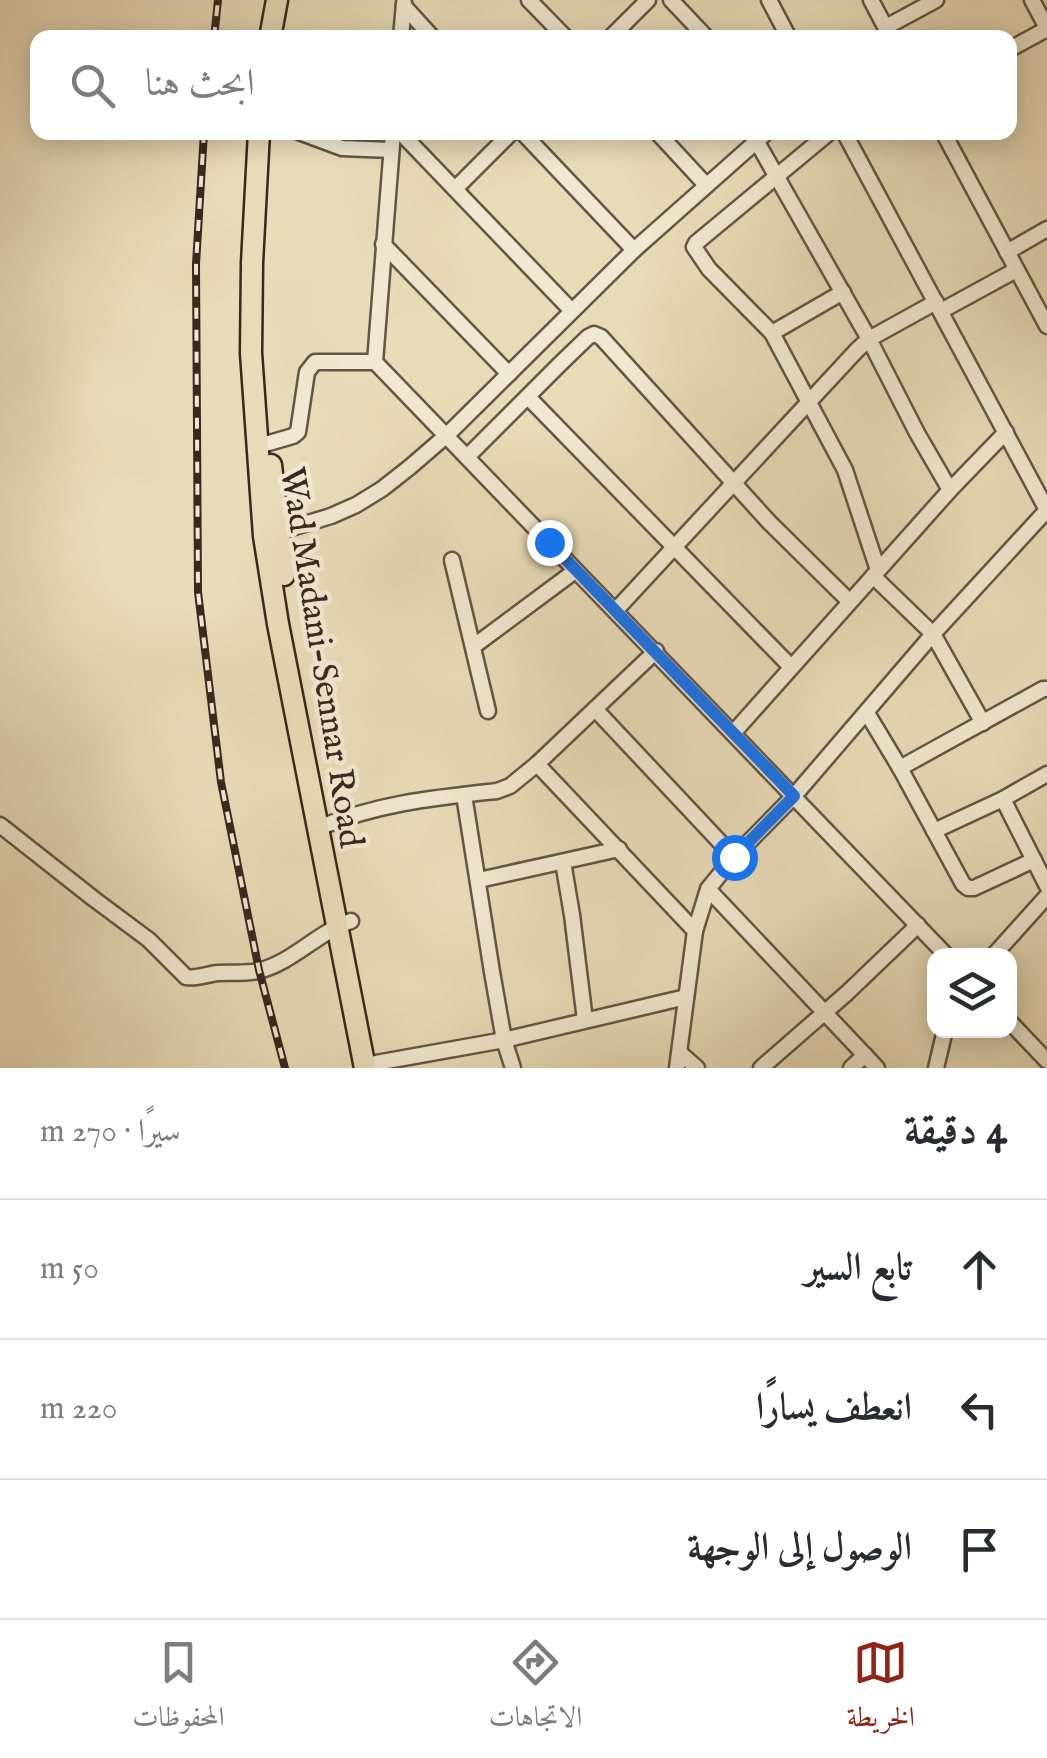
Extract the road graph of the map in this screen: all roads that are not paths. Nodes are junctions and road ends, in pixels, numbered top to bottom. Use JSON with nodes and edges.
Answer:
{"nodes":[{"id":1,"x":276,"y":0,"type":"edge"},
{"id":2,"x":290,"y":0,"type":"edge"},
{"id":3,"x":529,"y":0,"type":"edge"},
{"id":4,"x":648,"y":0,"type":"edge"},
{"id":5,"x":671,"y":0,"type":"edge"},
{"id":6,"x":769,"y":0,"type":"edge"},
{"id":7,"x":871,"y":0,"type":"edge"},
{"id":8,"x":936,"y":0,"type":"edge"},
{"id":9,"x":1032,"y":0,"type":"edge"},
{"id":10,"x":404,"y":3,"type":"edge"},
{"id":11,"x":1047,"y":28,"type":"edge"},
{"id":12,"x":271,"y":30,"type":"edge"},
{"id":13,"x":284,"y":30,"type":"edge"},
{"id":14,"x":402,"y":30,"type":"edge"},
{"id":15,"x":426,"y":30,"type":"edge"},
{"id":16,"x":558,"y":30,"type":"edge"},
{"id":17,"x":618,"y":30,"type":"edge"},
{"id":18,"x":699,"y":30,"type":"edge"},
{"id":19,"x":785,"y":30,"type":"edge"},
{"id":20,"x":887,"y":30,"type":"edge"},
{"id":21,"x":891,"y":30,"type":"edge"},
{"id":22,"x":1017,"y":45,"type":"edge"},
{"id":23,"x":259,"y":140,"type":"edge"},
{"id":24,"x":272,"y":140,"type":"edge"},
{"id":25,"x":321,"y":140,"type":"edge"},
{"id":26,"x":394,"y":140,"type":"edge"},
{"id":27,"x":404,"y":140,"type":"edge"},
{"id":28,"x":504,"y":140,"type":"edge"},
{"id":29,"x":530,"y":140,"type":"edge"},
{"id":30,"x":664,"y":140,"type":"edge"},
{"id":31,"x":758,"y":140,"type":"edge"},
{"id":32,"x":763,"y":140,"type":"edge"},
{"id":33,"x":821,"y":140,"type":"edge"},
{"id":34,"x":848,"y":140,"type":"edge"},
{"id":35,"x":947,"y":140,"type":"edge"},
{"id":36,"x":391,"y":150,"type":"junction"},
{"id":37,"x":778,"y":176,"type":"junction"},
{"id":38,"x":706,"y":185,"type":"junction"},
{"id":39,"x":454,"y":189,"type":"junction"},
{"id":40,"x":1047,"y":229,"type":"edge"},
{"id":41,"x":383,"y":244,"type":"junction"},
{"id":42,"x":634,"y":250,"type":"junction"},
{"id":43,"x":1007,"y":252,"type":"junction"},
{"id":44,"x":1016,"y":270,"type":"junction"},
{"id":45,"x":843,"y":292,"type":"junction"},
{"id":46,"x":938,"y":307,"type":"junction"},
{"id":47,"x":572,"y":310,"type":"junction"},
{"id":48,"x":1046,"y":322,"type":"edge"},
{"id":49,"x":772,"y":332,"type":"junction"},
{"id":50,"x":869,"y":338,"type":"junction"},
{"id":51,"x":376,"y":362,"type":"junction"},
{"id":52,"x":509,"y":374,"type":"junction"},
{"id":53,"x":528,"y":397,"type":"junction"},
{"id":54,"x":811,"y":403,"type":"junction"},
{"id":55,"x":1006,"y":432,"type":"junction"},
{"id":56,"x":447,"y":435,"type":"junction"},
{"id":57,"x":270,"y":444,"type":"junction"},
{"id":58,"x":467,"y":456,"type":"junction"},
{"id":59,"x":734,"y":484,"type":"junction"},
{"id":60,"x":950,"y":490,"type":"junction"},
{"id":61,"x":1047,"y":510,"type":"edge"},
{"id":62,"x":271,"y":534,"type":"junction"},
{"id":63,"x":674,"y":549,"type":"junction"},
{"id":64,"x":452,"y":560,"type":"dead end"},
{"id":65,"x":576,"y":571,"type":"junction"},
{"id":66,"x":875,"y":572,"type":"junction"},
{"id":67,"x":849,"y":601,"type":"junction"},
{"id":68,"x":616,"y":610,"type":"junction"},
{"id":69,"x":933,"y":634,"type":"junction"},
{"id":70,"x":474,"y":646,"type":"junction"},
{"id":71,"x":656,"y":651,"type":"junction"},
{"id":72,"x":791,"y":668,"type":"junction"},
{"id":73,"x":1047,"y":689,"type":"edge"},
{"id":74,"x":595,"y":709,"type":"junction"},
{"id":75,"x":488,"y":711,"type":"dead end"},
{"id":76,"x":867,"y":713,"type":"junction"},
{"id":77,"x":983,"y":723,"type":"junction"},
{"id":78,"x":734,"y":732,"type":"junction"},
{"id":79,"x":538,"y":764,"type":"junction"},
{"id":80,"x":900,"y":768,"type":"junction"},
{"id":81,"x":1047,"y":774,"type":"edge"},
{"id":82,"x":464,"y":794,"type":"junction"},
{"id":83,"x":794,"y":796,"type":"junction"},
{"id":84,"x":1003,"y":799,"type":"junction"},
{"id":85,"x":0,"y":825,"type":"edge"},
{"id":86,"x":324,"y":826,"type":"junction"},
{"id":87,"x":934,"y":831,"type":"junction"},
{"id":88,"x":619,"y":849,"type":"junction"},
{"id":89,"x":734,"y":857,"type":"junction"},
{"id":90,"x":1034,"y":860,"type":"junction"},
{"id":91,"x":563,"y":862,"type":"junction"},
{"id":92,"x":479,"y":880,"type":"junction"},
{"id":93,"x":1047,"y":886,"type":"edge"},
{"id":94,"x":708,"y":889,"type":"junction"},
{"id":95,"x":1047,"y":896,"type":"edge"},
{"id":96,"x":344,"y":923,"type":"junction"},
{"id":97,"x":918,"y":925,"type":"junction"},
{"id":98,"x":695,"y":931,"type":"junction"},
{"id":99,"x":940,"y":948,"type":"edge"},
{"id":100,"x":1000,"y":948,"type":"edge"},
{"id":101,"x":686,"y":997,"type":"junction"},
{"id":102,"x":822,"y":1012,"type":"junction"},
{"id":103,"x":585,"y":1020,"type":"junction"},
{"id":104,"x":1017,"y":1030,"type":"edge"},
{"id":105,"x":1047,"y":1037,"type":"edge"},
{"id":106,"x":943,"y":1038,"type":"edge"},
{"id":107,"x":504,"y":1040,"type":"junction"},
{"id":108,"x":1032,"y":1046,"type":"junction"},
{"id":109,"x":864,"y":1056,"type":"junction"},
{"id":110,"x":679,"y":1060,"type":"edge"},
{"id":111,"x":1047,"y":1061,"type":"edge"},
{"id":112,"x":404,"y":1063,"type":"edge"},
{"id":113,"x":373,"y":1066,"type":"edge"},
{"id":114,"x":513,"y":1068,"type":"edge"},
{"id":115,"x":696,"y":1068,"type":"edge"},
{"id":116,"x":761,"y":1068,"type":"edge"},
{"id":117,"x":851,"y":1068,"type":"edge"},
{"id":118,"x":877,"y":1068,"type":"edge"},
{"id":119,"x":936,"y":1068,"type":"edge"}],
"edges":[{"from":1,"to":12,"type":"highway"},
{"from":2,"to":13,"type":"highway"},
{"from":3,"to":16,"type":"street"},
{"from":4,"to":17,"type":"street"},
{"from":5,"to":18,"type":"street"},
{"from":6,"to":19,"type":"street"},
{"from":7,"to":20,"type":"street"},
{"from":8,"to":21,"type":"street"},
{"from":9,"to":11,"type":"street"},
{"from":10,"to":14,"type":"street"},
{"from":10,"to":15,"type":"street"},
{"from":11,"to":22,"type":"street"},
{"from":23,"to":62,"type":"highway","name":"Wad Madani-Sennar Road"},
{"from":24,"to":57,"type":"highway","name":"Wad Madani-Sennar Road"},
{"from":25,"to":36,"type":"street"},
{"from":26,"to":36,"type":"street"},
{"from":27,"to":39,"type":"street"},
{"from":28,"to":39,"type":"street"},
{"from":29,"to":42,"type":"street"},
{"from":30,"to":38,"type":"street"},
{"from":31,"to":38,"type":"street"},
{"from":32,"to":37,"type":"street"},
{"from":33,"to":37,"type":"street"},
{"from":34,"to":46,"type":"street"},
{"from":35,"to":43,"type":"street"},
{"from":36,"to":41,"type":"street"},
{"from":37,"to":45,"type":"street"},
{"from":37,"to":49,"type":"street"},
{"from":38,"to":42,"type":"street"},
{"from":39,"to":47,"type":"street"},
{"from":40,"to":43,"type":"street"},
{"from":41,"to":51,"type":"street"},
{"from":41,"to":52,"type":"street"},
{"from":42,"to":47,"type":"street"},
{"from":43,"to":44,"type":"street"},
{"from":44,"to":46,"type":"street"},
{"from":44,"to":48,"type":"street"},
{"from":45,"to":49,"type":"street"},
{"from":45,"to":50,"type":"street"},
{"from":46,"to":50,"type":"street"},
{"from":46,"to":55,"type":"street"},
{"from":47,"to":52,"type":"street"},
{"from":49,"to":54,"type":"street"},
{"from":50,"to":54,"type":"street"},
{"from":50,"to":60,"type":"street"},
{"from":51,"to":56,"type":"street"},
{"from":51,"to":57,"type":"street"},
{"from":52,"to":56,"type":"street"},
{"from":53,"to":58,"type":"street"},
{"from":53,"to":59,"type":"street"},
{"from":53,"to":63,"type":"street"},
{"from":54,"to":59,"type":"street"},
{"from":54,"to":66,"type":"street"},
{"from":55,"to":60,"type":"street"},
{"from":55,"to":61,"type":"street"},
{"from":56,"to":58,"type":"street"},
{"from":56,"to":62,"type":"street"},
{"from":57,"to":62,"type":"highway","name":"Wad Madani-Sennar Road"},
{"from":58,"to":65,"type":"street"},
{"from":59,"to":63,"type":"street"},
{"from":59,"to":67,"type":"street"},
{"from":60,"to":66,"type":"street"},
{"from":61,"to":69,"type":"street"},
{"from":62,"to":86,"type":"highway","name":"Wad Madani-Sennar Road"},
{"from":63,"to":68,"type":"street"},
{"from":63,"to":72,"type":"street"},
{"from":64,"to":70,"type":"street"},
{"from":65,"to":68,"type":"street"},
{"from":65,"to":70,"type":"street"},
{"from":66,"to":67,"type":"street"},
{"from":66,"to":69,"type":"street"},
{"from":67,"to":72,"type":"street"},
{"from":68,"to":71,"type":"street"},
{"from":69,"to":76,"type":"street"},
{"from":69,"to":77,"type":"street"},
{"from":70,"to":75,"type":"street"},
{"from":71,"to":74,"type":"street"},
{"from":71,"to":78,"type":"street"},
{"from":72,"to":78,"type":"street"},
{"from":73,"to":77,"type":"street"},
{"from":74,"to":79,"type":"street"},
{"from":74,"to":89,"type":"street"},
{"from":76,"to":80,"type":"street"},
{"from":76,"to":83,"type":"street"},
{"from":77,"to":80,"type":"street"},
{"from":78,"to":83,"type":"street"},
{"from":79,"to":82,"type":"street"},
{"from":79,"to":88,"type":"street"},
{"from":80,"to":87,"type":"street"},
{"from":81,"to":84,"type":"street"},
{"from":82,"to":86,"type":"street"},
{"from":82,"to":92,"type":"street"},
{"from":83,"to":89,"type":"street"},
{"from":83,"to":97,"type":"street"},
{"from":84,"to":87,"type":"street"},
{"from":84,"to":90,"type":"street"},
{"from":85,"to":96,"type":"street"},
{"from":86,"to":96,"type":"highway","name":"Wad Madani-Sennar Road"},
{"from":87,"to":90,"type":"street"},
{"from":88,"to":91,"type":"street"},
{"from":88,"to":98,"type":"street"},
{"from":89,"to":94,"type":"street"},
{"from":90,"to":93,"type":"street"},
{"from":91,"to":92,"type":"street"},
{"from":91,"to":103,"type":"street"},
{"from":92,"to":107,"type":"street"},
{"from":94,"to":98,"type":"street"},
{"from":94,"to":102,"type":"street"},
{"from":95,"to":100,"type":"street"},
{"from":96,"to":113,"type":"highway","name":"Wad Madani-Sennar Road"},
{"from":97,"to":99,"type":"street"},
{"from":97,"to":102,"type":"street"},
{"from":98,"to":101,"type":"street"},
{"from":101,"to":103,"type":"street"},
{"from":101,"to":110,"type":"street"},
{"from":102,"to":109,"type":"street"},
{"from":102,"to":116,"type":"street"},
{"from":103,"to":107,"type":"street"},
{"from":104,"to":108,"type":"street"},
{"from":105,"to":108,"type":"street"},
{"from":106,"to":119,"type":"street"},
{"from":107,"to":112,"type":"street"},
{"from":107,"to":114,"type":"street"},
{"from":108,"to":111,"type":"street"},
{"from":109,"to":117,"type":"street"},
{"from":109,"to":118,"type":"street"},
{"from":110,"to":115,"type":"street"},
{"from":112,"to":113,"type":"street"}]}
